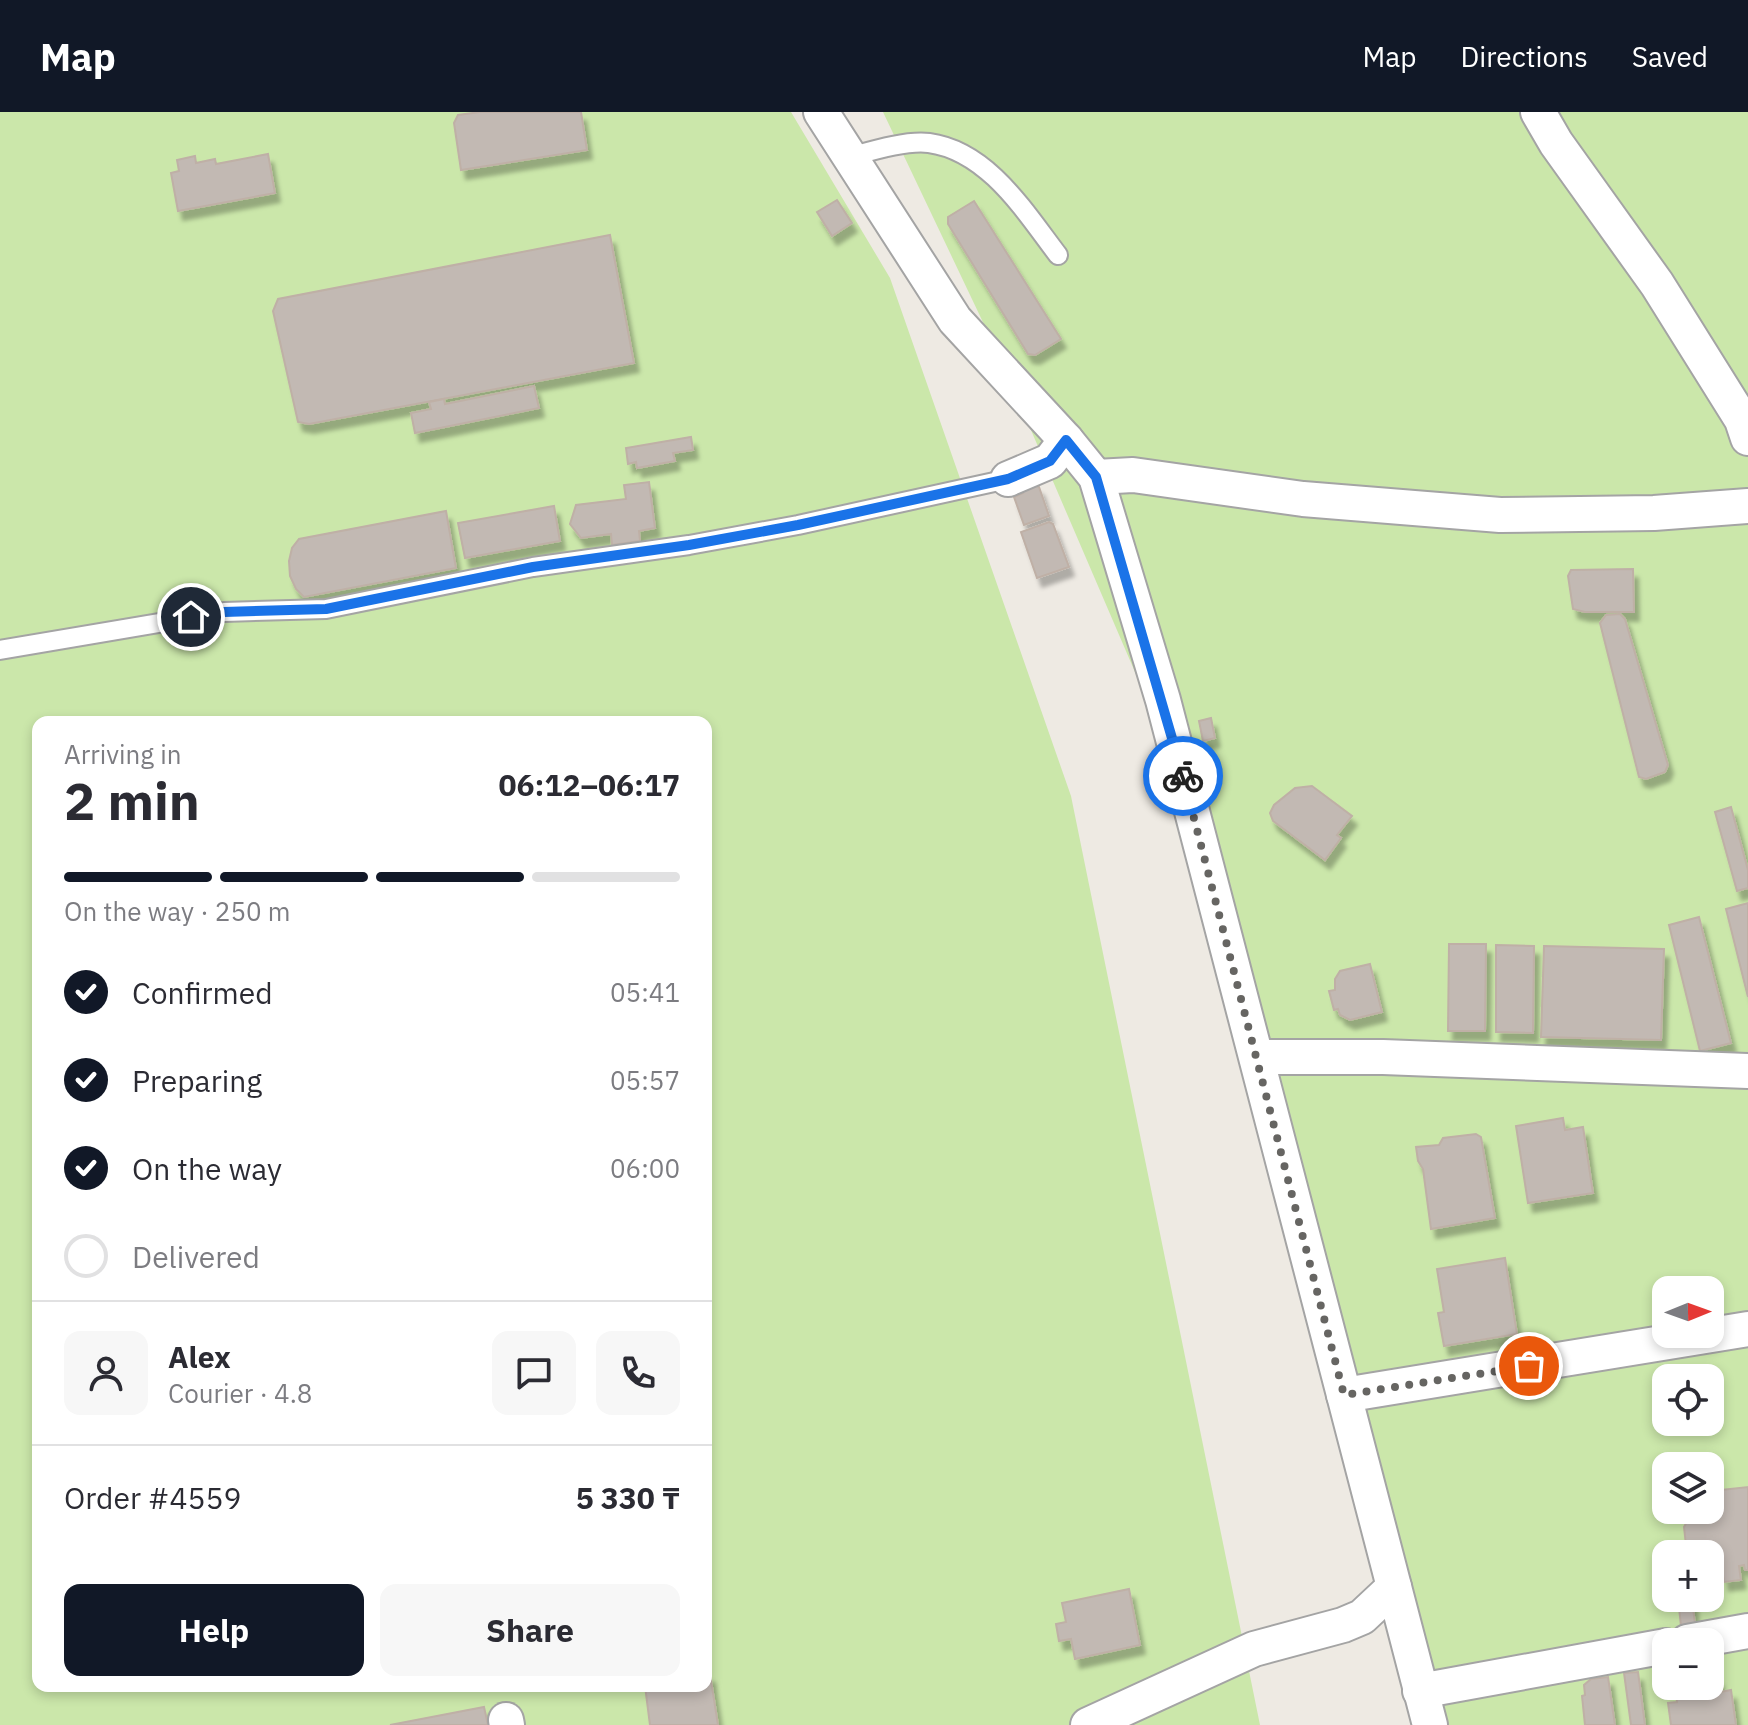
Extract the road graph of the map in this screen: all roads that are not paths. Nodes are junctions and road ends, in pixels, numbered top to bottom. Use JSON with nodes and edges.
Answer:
{"nodes":[{"id":1,"x":821,"y":112,"type":"edge"},
{"id":2,"x":1538,"y":112,"type":"edge"},
{"id":3,"x":849,"y":157,"type":"junction"},
{"id":4,"x":1058,"y":255,"type":"dead end"},
{"id":5,"x":1748,"y":438,"type":"edge"},
{"id":6,"x":1066,"y":440,"type":"junction"},
{"id":7,"x":1096,"y":477,"type":"junction"},
{"id":8,"x":1008,"y":479,"type":"joint"},
{"id":9,"x":1747,"y":501,"type":"edge"},
{"id":10,"x":0,"y":650,"type":"edge"},
{"id":11,"x":1257,"y":1057,"type":"junction"},
{"id":12,"x":1748,"y":1071,"type":"edge"},
{"id":13,"x":1748,"y":1329,"type":"edge"},
{"id":14,"x":1344,"y":1395,"type":"junction"},
{"id":15,"x":1394,"y":1587,"type":"junction"},
{"id":16,"x":1748,"y":1631,"type":"edge"},
{"id":17,"x":1724,"y":1635,"type":"edge"},
{"id":18,"x":1652,"y":1649,"type":"edge"},
{"id":19,"x":1420,"y":1691,"type":"junction"},
{"id":20,"x":1088,"y":1725,"type":"edge"},
{"id":21,"x":1430,"y":1725,"type":"edge"}],
"edges":[{"from":1,"to":3,"type":"street"},
{"from":2,"to":5,"type":"street"},
{"from":3,"to":4,"type":"lane"},
{"from":3,"to":6,"type":"street"},
{"from":6,"to":7,"type":"street"},
{"from":6,"to":8,"type":"street"},
{"from":7,"to":9,"type":"street"},
{"from":7,"to":11,"type":"street"},
{"from":8,"to":10,"type":"lane"},
{"from":11,"to":12,"type":"street"},
{"from":11,"to":14,"type":"street"},
{"from":13,"to":14,"type":"street"},
{"from":14,"to":15,"type":"street"},
{"from":15,"to":19,"type":"street"},
{"from":15,"to":20,"type":"street"},
{"from":16,"to":17,"type":"street"},
{"from":18,"to":19,"type":"street"},
{"from":19,"to":21,"type":"street"}]}
